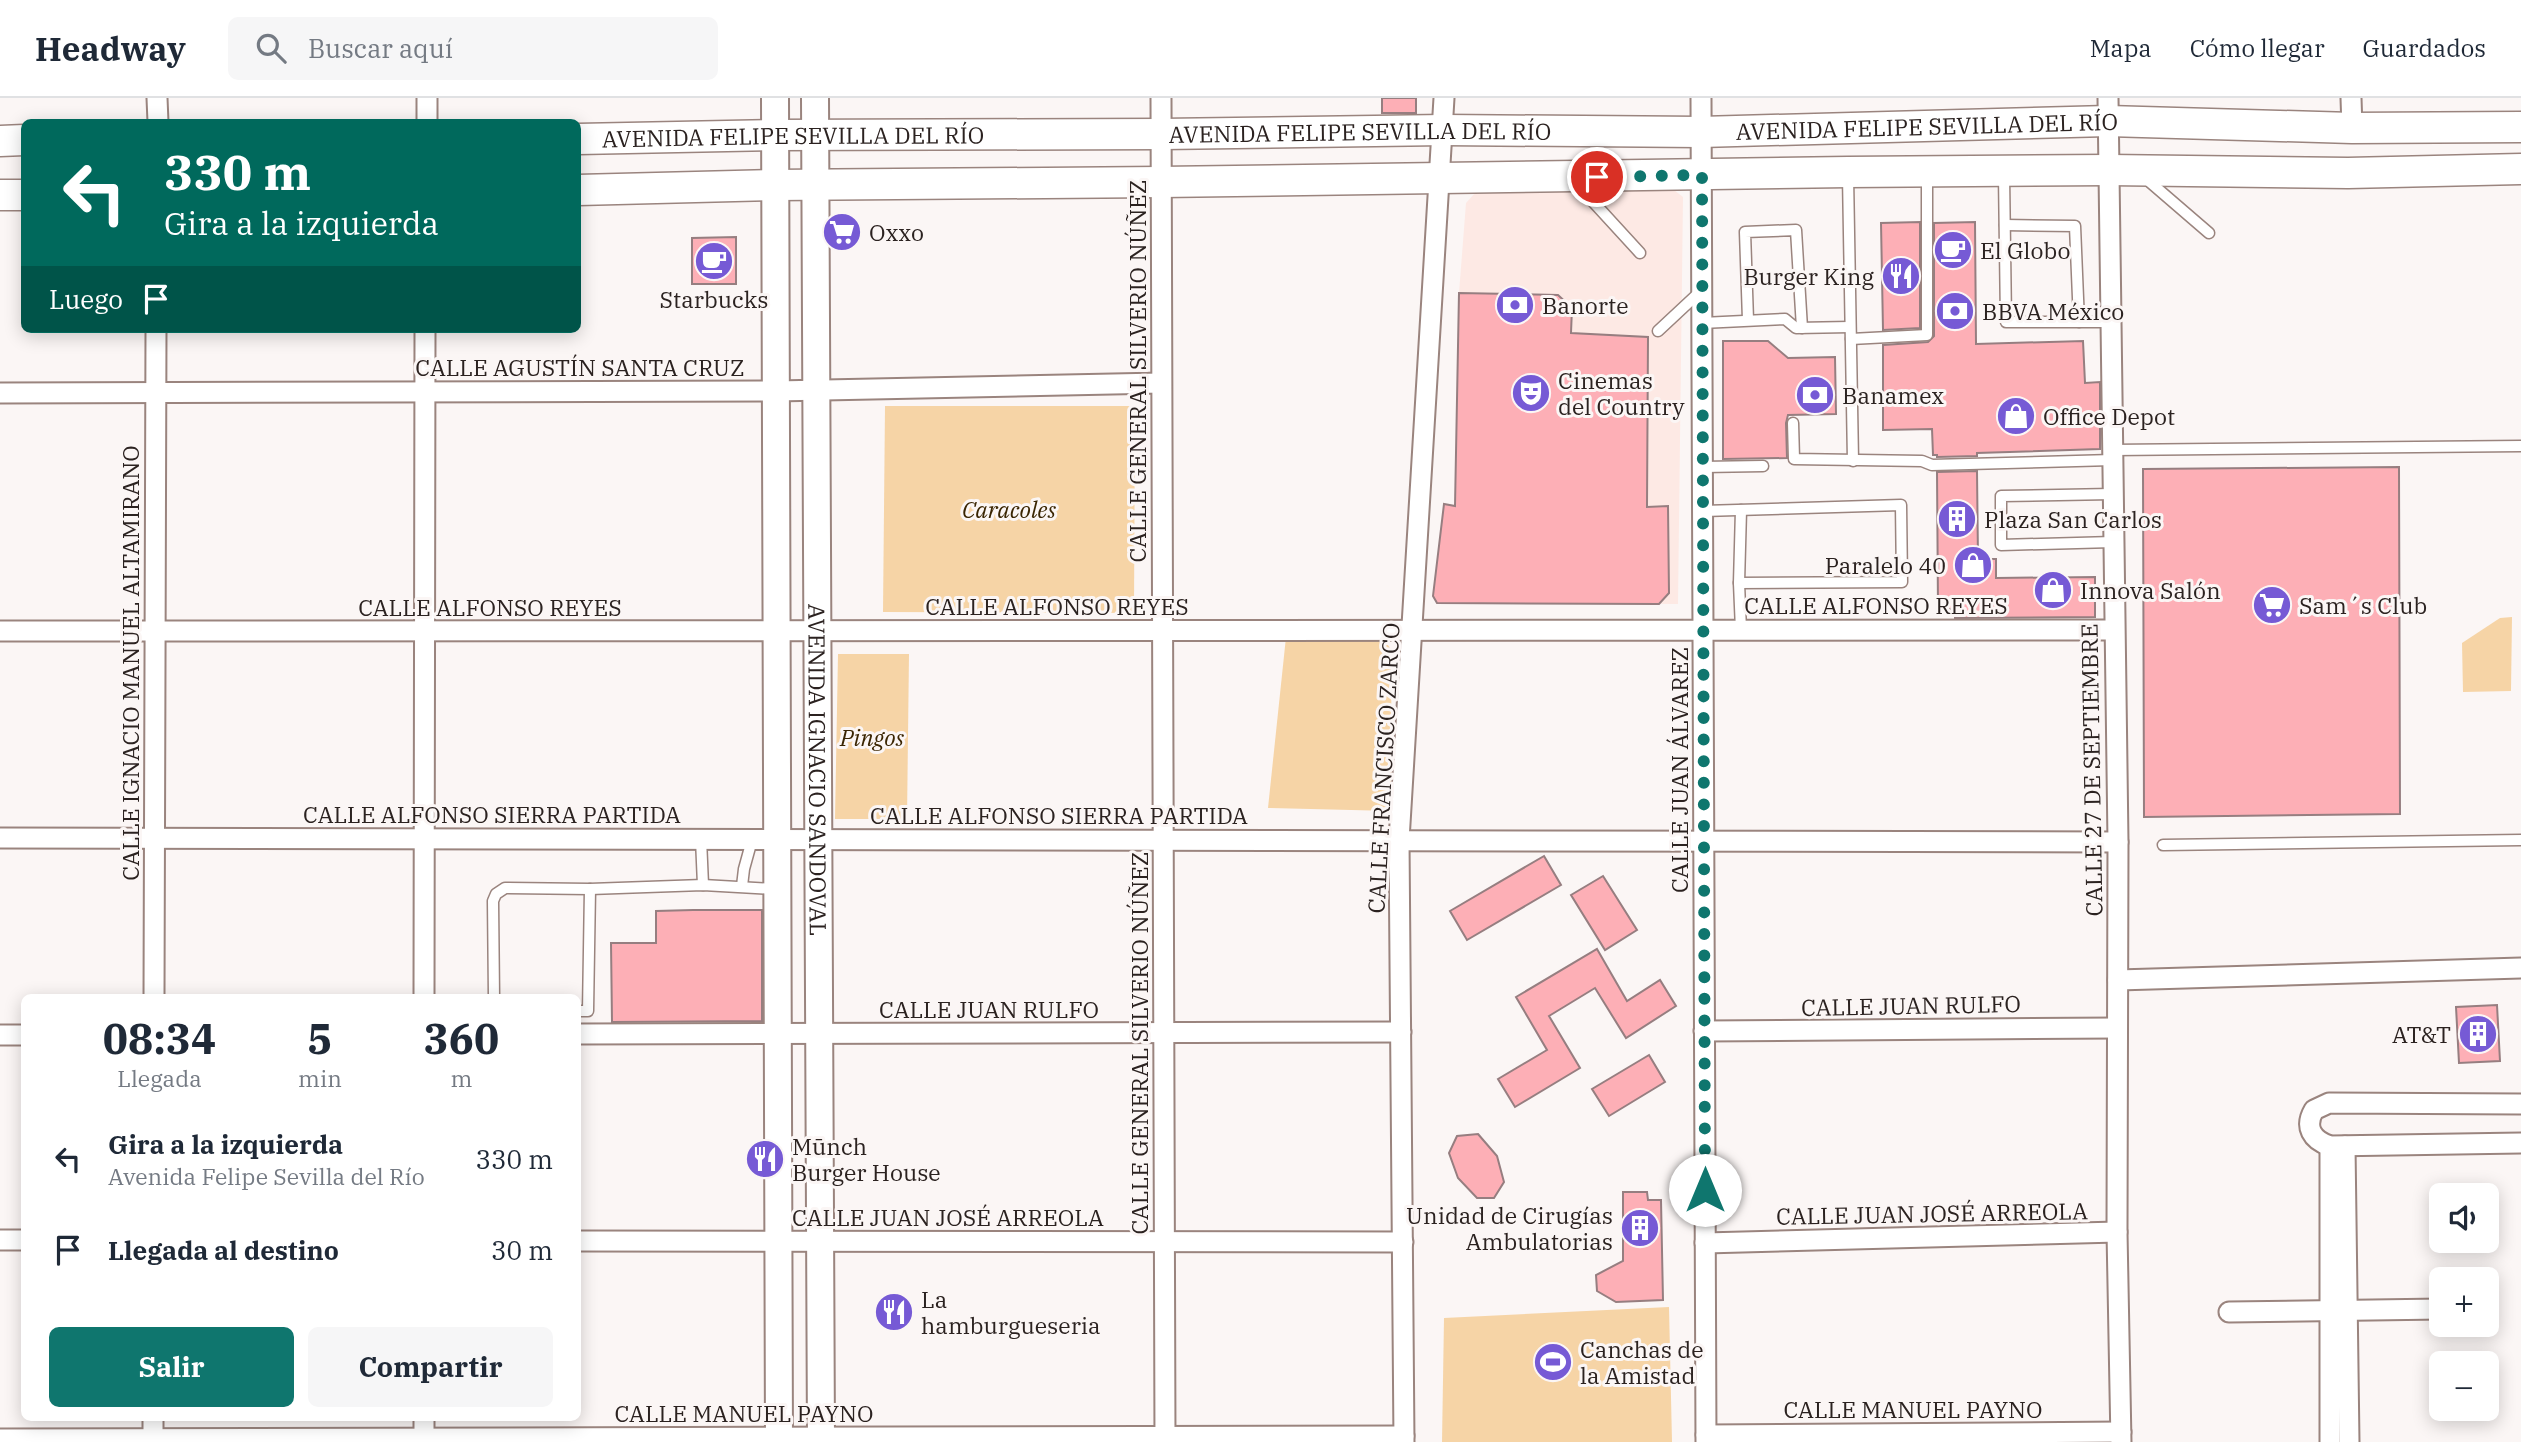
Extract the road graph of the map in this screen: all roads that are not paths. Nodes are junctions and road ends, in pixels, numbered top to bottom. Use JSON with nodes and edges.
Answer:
{"nodes":[{"id":1,"x":158,"y":98,"type":"edge"},
{"id":2,"x":427,"y":98,"type":"edge"},
{"id":3,"x":775,"y":98,"type":"edge"},
{"id":4,"x":815,"y":98,"type":"edge"},
{"id":5,"x":1161,"y":98,"type":"edge"},
{"id":6,"x":1444,"y":98,"type":"edge"},
{"id":7,"x":1701,"y":98,"type":"edge"},
{"id":8,"x":2351,"y":98,"type":"edge"},
{"id":9,"x":2108,"y":110,"type":"edge"},
{"id":10,"x":158,"y":119,"type":"edge"},
{"id":11,"x":427,"y":119,"type":"edge"},
{"id":12,"x":2521,"y":127,"type":"edge"},
{"id":13,"x":2352,"y":128,"type":"junction"},
{"id":14,"x":1444,"y":130,"type":"junction"},
{"id":15,"x":1702,"y":132,"type":"junction"},
{"id":16,"x":1161,"y":134,"type":"junction"},
{"id":17,"x":775,"y":135,"type":"junction"},
{"id":18,"x":815,"y":136,"type":"junction"},
{"id":19,"x":581,"y":139,"type":"edge"},
{"id":20,"x":21,"y":140,"type":"edge"},
{"id":21,"x":0,"y":141,"type":"edge"},
{"id":22,"x":2122,"y":170,"type":"junction"},
{"id":23,"x":2521,"y":170,"type":"edge"},
{"id":24,"x":1927,"y":171,"type":"junction"},
{"id":25,"x":2004,"y":171,"type":"junction"},
{"id":26,"x":1848,"y":172,"type":"junction"},
{"id":27,"x":1702,"y":175,"type":"junction"},
{"id":28,"x":1570,"y":177,"type":"junction"},
{"id":29,"x":1440,"y":178,"type":"junction"},
{"id":30,"x":1161,"y":182,"type":"junction"},
{"id":31,"x":775,"y":185,"type":"junction"},
{"id":32,"x":815,"y":186,"type":"junction"},
{"id":33,"x":581,"y":190,"type":"edge"},
{"id":34,"x":0,"y":195,"type":"edge"},
{"id":35,"x":21,"y":195,"type":"edge"},
{"id":36,"x":2006,"y":225,"type":"junction"},
{"id":37,"x":2209,"y":233,"type":"dead end"},
{"id":38,"x":1640,"y":253,"type":"dead end"},
{"id":39,"x":1702,"y":290,"type":"junction"},
{"id":40,"x":1748,"y":320,"type":"junction"},
{"id":41,"x":2079,"y":322,"type":"junction"},
{"id":42,"x":2111,"y":322,"type":"junction"},
{"id":43,"x":1702,"y":323,"type":"junction"},
{"id":44,"x":1850,"y":327,"type":"junction"},
{"id":45,"x":1802,"y":328,"type":"junction"},
{"id":46,"x":1658,"y":331,"type":"dead end"},
{"id":47,"x":156,"y":333,"type":"edge"},
{"id":48,"x":425,"y":333,"type":"edge"},
{"id":49,"x":1851,"y":339,"type":"junction"},
{"id":50,"x":1161,"y":383,"type":"junction"},
{"id":51,"x":816,"y":390,"type":"junction"},
{"id":52,"x":776,"y":391,"type":"junction"},
{"id":53,"x":424,"y":392,"type":"junction"},
{"id":54,"x":0,"y":393,"type":"edge"},
{"id":55,"x":155,"y":393,"type":"junction"},
{"id":56,"x":1793,"y":423,"type":"dead end"},
{"id":57,"x":2521,"y":446,"type":"edge"},
{"id":58,"x":2112,"y":455,"type":"junction"},
{"id":59,"x":1853,"y":461,"type":"junction"},
{"id":60,"x":1763,"y":466,"type":"dead end"},
{"id":61,"x":1703,"y":467,"type":"junction"},
{"id":62,"x":2112,"y":494,"type":"junction"},
{"id":63,"x":1741,"y":510,"type":"junction"},
{"id":64,"x":1703,"y":511,"type":"junction"},
{"id":65,"x":2113,"y":542,"type":"junction"},
{"id":66,"x":1739,"y":583,"type":"junction"},
{"id":67,"x":1162,"y":630,"type":"junction"},
{"id":68,"x":1414,"y":630,"type":"junction"},
{"id":69,"x":1703,"y":630,"type":"junction"},
{"id":70,"x":1741,"y":630,"type":"junction"},
{"id":71,"x":2113,"y":630,"type":"junction"},
{"id":72,"x":0,"y":631,"type":"edge"},
{"id":73,"x":155,"y":631,"type":"junction"},
{"id":74,"x":424,"y":631,"type":"junction"},
{"id":75,"x":777,"y":631,"type":"junction"},
{"id":76,"x":817,"y":631,"type":"junction"},
{"id":77,"x":0,"y":838,"type":"edge"},
{"id":78,"x":154,"y":838,"type":"junction"},
{"id":79,"x":424,"y":839,"type":"junction"},
{"id":80,"x":701,"y":839,"type":"junction"},
{"id":81,"x":764,"y":839,"type":"junction"},
{"id":82,"x":818,"y":840,"type":"junction"},
{"id":83,"x":1163,"y":840,"type":"junction"},
{"id":84,"x":1399,"y":840,"type":"junction"},
{"id":85,"x":2521,"y":840,"type":"edge"},
{"id":86,"x":1704,"y":841,"type":"junction"},
{"id":87,"x":2118,"y":842,"type":"junction"},
{"id":88,"x":2163,"y":845,"type":"dead end"},
{"id":89,"x":703,"y":885,"type":"junction"},
{"id":90,"x":742,"y":886,"type":"junction"},
{"id":91,"x":590,"y":889,"type":"junction"},
{"id":92,"x":778,"y":889,"type":"junction"},
{"id":93,"x":2521,"y":968,"type":"edge"},
{"id":94,"x":2118,"y":980,"type":"junction"},
{"id":95,"x":154,"y":994,"type":"edge"},
{"id":96,"x":424,"y":994,"type":"edge"},
{"id":97,"x":494,"y":994,"type":"edge"},
{"id":98,"x":581,"y":1011,"type":"edge"},
{"id":99,"x":2118,"y":1028,"type":"junction"},
{"id":100,"x":1704,"y":1031,"type":"junction"},
{"id":101,"x":1401,"y":1032,"type":"junction"},
{"id":102,"x":819,"y":1033,"type":"junction"},
{"id":103,"x":1164,"y":1033,"type":"junction"},
{"id":104,"x":581,"y":1034,"type":"edge"},
{"id":105,"x":778,"y":1034,"type":"junction"},
{"id":106,"x":0,"y":1035,"type":"edge"},
{"id":107,"x":21,"y":1035,"type":"edge"},
{"id":108,"x":2521,"y":1104,"type":"edge"},
{"id":109,"x":2521,"y":1143,"type":"edge"},
{"id":110,"x":2337,"y":1146,"type":"junction"},
{"id":111,"x":2118,"y":1232,"type":"junction"},
{"id":112,"x":0,"y":1240,"type":"edge"},
{"id":113,"x":21,"y":1240,"type":"edge"},
{"id":114,"x":581,"y":1241,"type":"edge"},
{"id":115,"x":779,"y":1241,"type":"junction"},
{"id":116,"x":820,"y":1241,"type":"junction"},
{"id":117,"x":1164,"y":1242,"type":"junction"},
{"id":118,"x":1403,"y":1242,"type":"junction"},
{"id":119,"x":1705,"y":1243,"type":"junction"},
{"id":120,"x":2429,"y":1309,"type":"edge"},
{"id":121,"x":2338,"y":1310,"type":"junction"},
{"id":122,"x":2229,"y":1311,"type":"dead end"},
{"id":123,"x":153,"y":1421,"type":"edge"},
{"id":124,"x":424,"y":1421,"type":"edge"},
{"id":125,"x":2121,"y":1437,"type":"edge"},
{"id":126,"x":153,"y":1438,"type":"junction"},
{"id":127,"x":424,"y":1438,"type":"junction"},
{"id":128,"x":1706,"y":1438,"type":"edge"},
{"id":129,"x":0,"y":1439,"type":"edge"},
{"id":130,"x":1165,"y":1439,"type":"edge"},
{"id":131,"x":1404,"y":1439,"type":"edge"},
{"id":132,"x":779,"y":1440,"type":"edge"},
{"id":133,"x":821,"y":1440,"type":"edge"},
{"id":134,"x":2330,"y":1442,"type":"edge"},
{"id":135,"x":2349,"y":1442,"type":"edge"}],
"edges":[{"from":1,"to":10,"type":"street"},
{"from":2,"to":11,"type":"street"},
{"from":3,"to":17,"type":"main road","name":"AVENIDA IGNACIO SANDOVAL"},
{"from":4,"to":18,"type":"main road","name":"AVENIDA IGNACIO SANDOVAL"},
{"from":5,"to":16,"type":"street","name":"CALLE GENERAL SILVERIO NÚÑEZ"},
{"from":6,"to":14,"type":"street","name":"CALLE FRANCISCO ZARCO"},
{"from":7,"to":15,"type":"street","name":"CALLE JUAN ÁLVAREZ"},
{"from":8,"to":13,"type":"street"},
{"from":9,"to":13,"type":"main road","name":"AVENIDA FELIPE SEVILLA DEL RÍO"},
{"from":9,"to":15,"type":"main road","name":"AVENIDA FELIPE SEVILLA DEL RÍO"},
{"from":9,"to":22,"type":"street","name":"CALLE 27 DE SEPTIEMBRE"},
{"from":12,"to":13,"type":"main road","name":"AVENIDA FELIPE SEVILLA DEL RÍO"},
{"from":14,"to":15,"type":"main road","name":"AVENIDA FELIPE SEVILLA DEL RÍO"},
{"from":14,"to":16,"type":"main road","name":"AVENIDA FELIPE SEVILLA DEL RÍO"},
{"from":14,"to":29,"type":"street","name":"CALLE FRANCISCO ZARCO"},
{"from":15,"to":27,"type":"street","name":"CALLE JUAN ÁLVAREZ"},
{"from":16,"to":18,"type":"main road","name":"AVENIDA FELIPE SEVILLA DEL RÍO"},
{"from":16,"to":30,"type":"street","name":"CALLE GENERAL SILVERIO NÚÑEZ"},
{"from":17,"to":18,"type":"main road","name":"AVENIDA FELIPE SEVILLA DEL RÍO"},
{"from":17,"to":19,"type":"main road","name":"AVENIDA FELIPE SEVILLA DEL RÍO"},
{"from":17,"to":31,"type":"main road","name":"AVENIDA IGNACIO SANDOVAL"},
{"from":18,"to":32,"type":"main road","name":"AVENIDA IGNACIO SANDOVAL"},
{"from":20,"to":21,"type":"main road"},
{"from":22,"to":23,"type":"main road","name":"AVENIDA FELIPE SEVILLA DEL RÍO"},
{"from":22,"to":25,"type":"main road","name":"AVENIDA FELIPE SEVILLA DEL RÍO"},
{"from":22,"to":37,"type":"lane"},
{"from":22,"to":42,"type":"street","name":"CALLE 27 DE SEPTIEMBRE"},
{"from":24,"to":25,"type":"main road","name":"AVENIDA FELIPE SEVILLA DEL RÍO"},
{"from":24,"to":26,"type":"main road","name":"AVENIDA FELIPE SEVILLA DEL RÍO"},
{"from":24,"to":49,"type":"lane"},
{"from":25,"to":36,"type":"lane"},
{"from":26,"to":27,"type":"main road","name":"AVENIDA FELIPE SEVILLA DEL RÍO"},
{"from":26,"to":44,"type":"lane"},
{"from":27,"to":28,"type":"main road","name":"AVENIDA FELIPE SEVILLA DEL RÍO"},
{"from":27,"to":39,"type":"street","name":"CALLE JUAN ÁLVAREZ"},
{"from":28,"to":29,"type":"main road","name":"AVENIDA FELIPE SEVILLA DEL RÍO"},
{"from":28,"to":38,"type":"lane"},
{"from":29,"to":30,"type":"main road","name":"AVENIDA FELIPE SEVILLA DEL RÍO"},
{"from":29,"to":68,"type":"street","name":"CALLE FRANCISCO ZARCO"},
{"from":30,"to":32,"type":"main road","name":"AVENIDA FELIPE SEVILLA DEL RÍO"},
{"from":30,"to":50,"type":"street","name":"CALLE GENERAL SILVERIO NÚÑEZ"},
{"from":31,"to":32,"type":"main road","name":"AVENIDA FELIPE SEVILLA DEL RÍO"},
{"from":31,"to":33,"type":"main road","name":"AVENIDA FELIPE SEVILLA DEL RÍO"},
{"from":31,"to":52,"type":"main road","name":"AVENIDA IGNACIO SANDOVAL"},
{"from":32,"to":51,"type":"main road","name":"AVENIDA IGNACIO SANDOVAL"},
{"from":34,"to":35,"type":"main road"},
{"from":36,"to":41,"type":"lane"},
{"from":36,"to":41,"type":"lane"},
{"from":39,"to":43,"type":"street","name":"CALLE JUAN ÁLVAREZ"},
{"from":39,"to":46,"type":"lane"},
{"from":40,"to":43,"type":"lane"},
{"from":40,"to":45,"type":"lane"},
{"from":40,"to":45,"type":"lane"},
{"from":41,"to":42,"type":"lane"},
{"from":42,"to":58,"type":"street","name":"CALLE 27 DE SEPTIEMBRE"},
{"from":43,"to":61,"type":"street","name":"CALLE JUAN ÁLVAREZ"},
{"from":44,"to":45,"type":"lane"},
{"from":44,"to":49,"type":"lane"},
{"from":47,"to":55,"type":"street","name":"CALLE IGNACIO MANUEL ALTAMIRANO"},
{"from":48,"to":53,"type":"street"},
{"from":49,"to":59,"type":"lane"},
{"from":50,"to":51,"type":"street","name":"CALLE AGUSTÍN SANTA CRUZ"},
{"from":50,"to":67,"type":"street","name":"CALLE GENERAL SILVERIO NÚÑEZ"},
{"from":51,"to":52,"type":"street","name":"CALLE AGUSTÍN SANTA CRUZ"},
{"from":51,"to":76,"type":"main road","name":"AVENIDA IGNACIO SANDOVAL"},
{"from":52,"to":53,"type":"street","name":"CALLE AGUSTÍN SANTA CRUZ"},
{"from":52,"to":75,"type":"main road","name":"AVENIDA IGNACIO SANDOVAL"},
{"from":53,"to":55,"type":"street","name":"CALLE AGUSTÍN SANTA CRUZ"},
{"from":53,"to":74,"type":"street"},
{"from":54,"to":55,"type":"street","name":"CALLE AGUSTÍN SANTA CRUZ"},
{"from":55,"to":73,"type":"street","name":"CALLE IGNACIO MANUEL ALTAMIRANO"},
{"from":56,"to":59,"type":"lane"},
{"from":57,"to":58,"type":"lane"},
{"from":58,"to":59,"type":"lane"},
{"from":58,"to":62,"type":"street","name":"CALLE 27 DE SEPTIEMBRE"},
{"from":60,"to":61,"type":"lane"},
{"from":61,"to":64,"type":"street","name":"CALLE JUAN ÁLVAREZ"},
{"from":62,"to":65,"type":"street","name":"CALLE 27 DE SEPTIEMBRE"},
{"from":62,"to":65,"type":"lane"},
{"from":63,"to":64,"type":"lane"},
{"from":63,"to":66,"type":"lane"},
{"from":63,"to":66,"type":"lane"},
{"from":64,"to":69,"type":"street","name":"CALLE JUAN ÁLVAREZ"},
{"from":65,"to":71,"type":"street","name":"CALLE 27 DE SEPTIEMBRE"},
{"from":66,"to":70,"type":"lane"},
{"from":67,"to":68,"type":"street","name":"CALLE ALFONSO REYES"},
{"from":67,"to":76,"type":"street","name":"CALLE ALFONSO REYES"},
{"from":67,"to":83,"type":"street","name":"CALLE GENERAL SILVERIO NÚÑEZ"},
{"from":68,"to":69,"type":"street","name":"CALLE ALFONSO REYES"},
{"from":68,"to":84,"type":"street","name":"CALLE FRANCISCO ZARCO"},
{"from":69,"to":70,"type":"street","name":"CALLE ALFONSO REYES"},
{"from":69,"to":86,"type":"street","name":"CALLE JUAN ÁLVAREZ"},
{"from":70,"to":71,"type":"street","name":"CALLE ALFONSO REYES"},
{"from":71,"to":87,"type":"street","name":"CALLE 27 DE SEPTIEMBRE"},
{"from":72,"to":73,"type":"street","name":"CALLE ALFONSO REYES"},
{"from":73,"to":74,"type":"street","name":"CALLE ALFONSO REYES"},
{"from":73,"to":78,"type":"street","name":"CALLE IGNACIO MANUEL ALTAMIRANO"},
{"from":74,"to":75,"type":"street","name":"CALLE ALFONSO REYES"},
{"from":74,"to":79,"type":"street"},
{"from":75,"to":76,"type":"street","name":"CALLE ALFONSO REYES"},
{"from":75,"to":81,"type":"main road","name":"AVENIDA IGNACIO SANDOVAL"},
{"from":76,"to":82,"type":"main road","name":"AVENIDA IGNACIO SANDOVAL"},
{"from":77,"to":78,"type":"street","name":"CALLE ALFONSO SIERRA PARTIDA"},
{"from":78,"to":79,"type":"street","name":"CALLE ALFONSO SIERRA PARTIDA"},
{"from":78,"to":95,"type":"street","name":"CALLE IGNACIO MANUEL ALTAMIRANO"},
{"from":79,"to":80,"type":"street","name":"CALLE ALFONSO SIERRA PARTIDA"},
{"from":79,"to":96,"type":"street"},
{"from":80,"to":81,"type":"street","name":"CALLE ALFONSO SIERRA PARTIDA"},
{"from":80,"to":89,"type":"lane"},
{"from":81,"to":82,"type":"street","name":"CALLE ALFONSO SIERRA PARTIDA"},
{"from":81,"to":90,"type":"lane"},
{"from":81,"to":92,"type":"main road","name":"AVENIDA IGNACIO SANDOVAL"},
{"from":82,"to":83,"type":"street","name":"CALLE ALFONSO SIERRA PARTIDA"},
{"from":82,"to":102,"type":"main road","name":"AVENIDA IGNACIO SANDOVAL"},
{"from":83,"to":84,"type":"street","name":"CALLE ALFONSO SIERRA PARTIDA"},
{"from":83,"to":103,"type":"street","name":"CALLE GENERAL SILVERIO NÚÑEZ"},
{"from":84,"to":86,"type":"street","name":"CALLE ALFONSO SIERRA PARTIDA"},
{"from":84,"to":101,"type":"street","name":"CALLE FRANCISCO ZARCO"},
{"from":85,"to":88,"type":"lane"},
{"from":86,"to":87,"type":"street","name":"CALLE ALFONSO SIERRA PARTIDA"},
{"from":86,"to":100,"type":"street","name":"CALLE JUAN ÁLVAREZ"},
{"from":87,"to":94,"type":"street","name":"CALLE 27 DE SEPTIEMBRE"},
{"from":89,"to":90,"type":"lane"},
{"from":89,"to":91,"type":"lane"},
{"from":90,"to":92,"type":"lane"},
{"from":91,"to":97,"type":"lane"},
{"from":91,"to":98,"type":"lane"},
{"from":92,"to":105,"type":"main road","name":"AVENIDA IGNACIO SANDOVAL"},
{"from":93,"to":94,"type":"street"},
{"from":94,"to":99,"type":"street","name":"CALLE 27 DE SEPTIEMBRE"},
{"from":99,"to":100,"type":"street","name":"CALLE JUAN RULFO"},
{"from":99,"to":111,"type":"street","name":"CALLE 27 DE SEPTIEMBRE"},
{"from":100,"to":119,"type":"street","name":"CALLE JUAN ÁLVAREZ"},
{"from":101,"to":103,"type":"street","name":"CALLE JUAN RULFO"},
{"from":101,"to":118,"type":"street","name":"CALLE FRANCISCO ZARCO"},
{"from":102,"to":103,"type":"street","name":"CALLE JUAN RULFO"},
{"from":102,"to":105,"type":"street","name":"CALLE JUAN RULFO"},
{"from":102,"to":116,"type":"main road","name":"AVENIDA IGNACIO SANDOVAL"},
{"from":103,"to":117,"type":"street","name":"CALLE GENERAL SILVERIO NÚÑEZ"},
{"from":104,"to":105,"type":"street","name":"CALLE JUAN RULFO"},
{"from":105,"to":115,"type":"main road","name":"AVENIDA IGNACIO SANDOVAL"},
{"from":106,"to":107,"type":"street"},
{"from":108,"to":110,"type":"street"},
{"from":109,"to":110,"type":"street"},
{"from":110,"to":121,"type":"street"},
{"from":111,"to":119,"type":"street","name":"CALLE JUAN JOSÉ ARREOLA"},
{"from":111,"to":125,"type":"street","name":"CALLE 27 DE SEPTIEMBRE"},
{"from":112,"to":113,"type":"street"},
{"from":114,"to":115,"type":"street","name":"CALLE JUAN JOSÉ ARREOLA"},
{"from":115,"to":116,"type":"street","name":"CALLE JUAN JOSÉ ARREOLA"},
{"from":115,"to":132,"type":"main road","name":"AVENIDA IGNACIO SANDOVAL"},
{"from":116,"to":117,"type":"street","name":"CALLE JUAN JOSÉ ARREOLA"},
{"from":116,"to":133,"type":"main road","name":"AVENIDA IGNACIO SANDOVAL"},
{"from":117,"to":118,"type":"street","name":"CALLE JUAN JOSÉ ARREOLA"},
{"from":117,"to":130,"type":"street","name":"CALLE GENERAL SILVERIO NÚÑEZ"},
{"from":118,"to":131,"type":"street","name":"CALLE FRANCISCO ZARCO"},
{"from":119,"to":128,"type":"street","name":"CALLE JUAN ÁLVAREZ"},
{"from":120,"to":121,"type":"street"},
{"from":121,"to":122,"type":"street"},
{"from":121,"to":134,"type":"street"},
{"from":121,"to":135,"type":"street"},
{"from":123,"to":126,"type":"street"},
{"from":124,"to":127,"type":"street"},
{"from":125,"to":128,"type":"street","name":"CALLE MANUEL PAYNO"},
{"from":126,"to":127,"type":"street","name":"CALLE MANUEL PAYNO"},
{"from":126,"to":129,"type":"street","name":"CALLE MANUEL PAYNO"},
{"from":127,"to":132,"type":"street","name":"CALLE MANUEL PAYNO"},
{"from":130,"to":131,"type":"street","name":"CALLE MANUEL PAYNO"},
{"from":130,"to":133,"type":"street","name":"CALLE MANUEL PAYNO"},
{"from":132,"to":133,"type":"street","name":"CALLE MANUEL PAYNO"}]}
